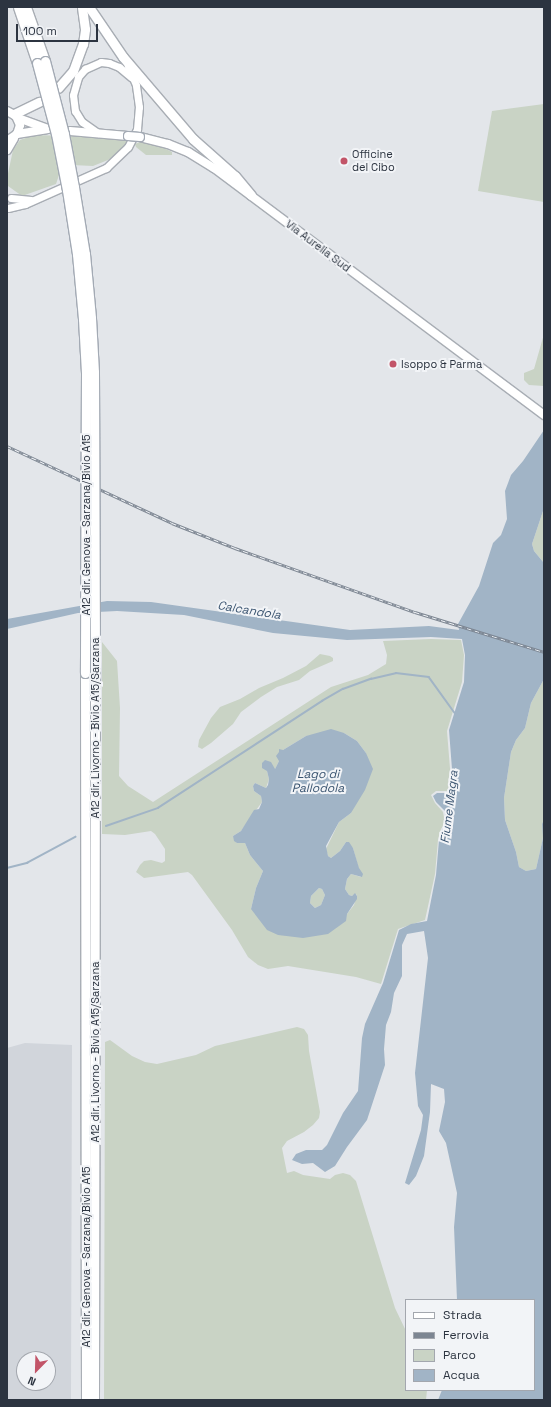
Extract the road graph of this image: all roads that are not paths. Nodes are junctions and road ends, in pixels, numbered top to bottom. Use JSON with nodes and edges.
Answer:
{"nodes":[{"id":1,"x":18,"y":7,"type":"edge"},
{"id":2,"x":26,"y":7,"type":"edge"},
{"id":3,"x":82,"y":7,"type":"edge"},
{"id":4,"x":89,"y":7,"type":"edge"},
{"id":5,"x":123,"y":57,"type":"junction"},
{"id":6,"x":41,"y":62,"type":"junction"},
{"id":7,"x":134,"y":81,"type":"junction"},
{"id":8,"x":58,"y":88,"type":"dead end"},
{"id":9,"x":39,"y":102,"type":"dead end"},
{"id":10,"x":13,"y":114,"type":"edge"},
{"id":11,"x":70,"y":131,"type":"dead end"},
{"id":12,"x":98,"y":133,"type":"junction"},
{"id":13,"x":13,"y":137,"type":"edge"},
{"id":14,"x":7,"y":150,"type":"edge"},
{"id":15,"x":251,"y":194,"type":"junction"},
{"id":16,"x":9,"y":195,"type":"edge"},
{"id":17,"x":31,"y":200,"type":"junction"},
{"id":18,"x":8,"y":209,"type":"edge"},
{"id":19,"x":544,"y":415,"type":"edge"},
{"id":20,"x":86,"y":1400,"type":"edge"},
{"id":21,"x":94,"y":1400,"type":"edge"}],
"edges":[{"from":1,"to":6,"type":"highway"},
{"from":2,"to":6,"type":"highway"},
{"from":3,"to":8,"type":"highway"},
{"from":4,"to":5,"type":"highway"},
{"from":5,"to":7,"type":"main road"},
{"from":5,"to":15,"type":"highway"},
{"from":6,"to":20,"type":"highway","name":"A12 dir. Genova - Sarzana/Bivio A15","bridge":true},
{"from":6,"to":21,"type":"highway","name":"A12 dir. Livorno - Bivio A15/Sarzana","bridge":true},
{"from":7,"to":12,"type":"main road"},
{"from":7,"to":17,"type":"main road"},
{"from":9,"to":10,"type":"highway"},
{"from":10,"to":13,"type":"main road"},
{"from":10,"to":13,"type":"main road"},
{"from":11,"to":12,"type":"main road","name":"Via Aurelia Sud"},
{"from":12,"to":15,"type":"main road","name":"Via Aurelia Sud","bridge":true},
{"from":13,"to":14,"type":"main road"},
{"from":15,"to":19,"type":"main road","name":"Via Aurelia Sud"},
{"from":16,"to":17,"type":"main road"},
{"from":16,"to":18,"type":"main road"},
{"from":17,"to":18,"type":"main road"}]}
